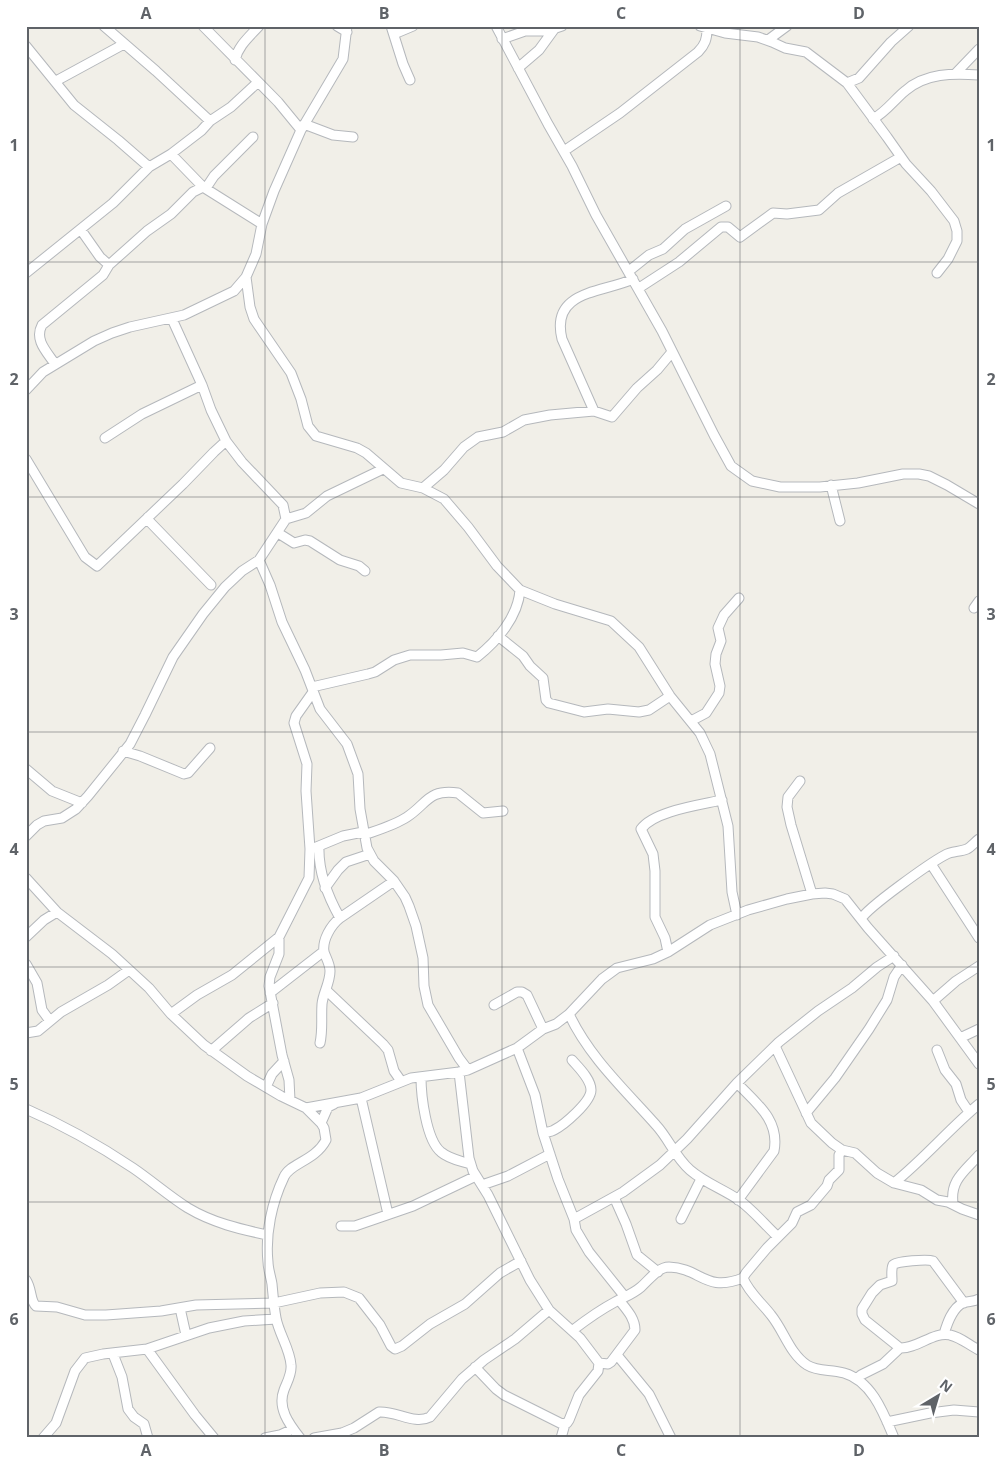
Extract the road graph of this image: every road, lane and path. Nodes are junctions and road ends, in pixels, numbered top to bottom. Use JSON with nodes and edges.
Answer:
{"nodes":[{"id":1,"x":104,"y":26,"type":"edge"},
{"id":2,"x":202,"y":26,"type":"edge"},
{"id":3,"x":259,"y":26,"type":"edge"},
{"id":4,"x":337,"y":26,"type":"edge"},
{"id":5,"x":413,"y":26,"type":"edge"},
{"id":6,"x":496,"y":26,"type":"edge"},
{"id":7,"x":787,"y":26,"type":"edge"},
{"id":8,"x":909,"y":26,"type":"edge"},
{"id":9,"x":558,"y":27,"type":"edge"},
{"id":10,"x":704,"y":28,"type":"edge"},
{"id":11,"x":347,"y":29,"type":"edge"},
{"id":12,"x":392,"y":30,"type":"edge"},
{"id":13,"x":502,"y":39,"type":"junction"},
{"id":14,"x":768,"y":40,"type":"junction"},
{"id":15,"x":124,"y":44,"type":"junction"},
{"id":16,"x":979,"y":49,"type":"edge"},
{"id":17,"x":27,"y":50,"type":"edge"},
{"id":18,"x":235,"y":60,"type":"junction"},
{"id":19,"x":518,"y":68,"type":"junction"},
{"id":20,"x":955,"y":74,"type":"junction"},
{"id":21,"x":979,"y":75,"type":"edge"},
{"id":22,"x":410,"y":80,"type":"dead end"},
{"id":23,"x":56,"y":81,"type":"junction"},
{"id":24,"x":257,"y":83,"type":"junction"},
{"id":25,"x":847,"y":83,"type":"junction"},
{"id":26,"x":873,"y":119,"type":"junction"},
{"id":27,"x":210,"y":121,"type":"junction"},
{"id":28,"x":302,"y":127,"type":"junction"},
{"id":29,"x":253,"y":137,"type":"dead end"},
{"id":30,"x":353,"y":137,"type":"dead end"},
{"id":31,"x":564,"y":151,"type":"junction"},
{"id":32,"x":171,"y":154,"type":"junction"},
{"id":33,"x":901,"y":157,"type":"junction"},
{"id":34,"x":149,"y":167,"type":"junction"},
{"id":35,"x":204,"y":188,"type":"junction"},
{"id":36,"x":726,"y":206,"type":"dead end"},
{"id":37,"x":262,"y":224,"type":"junction"},
{"id":38,"x":81,"y":230,"type":"junction"},
{"id":39,"x":109,"y":265,"type":"junction"},
{"id":40,"x":629,"y":271,"type":"junction"},
{"id":41,"x":26,"y":273,"type":"edge"},
{"id":42,"x":937,"y":273,"type":"dead end"},
{"id":43,"x":246,"y":277,"type":"junction"},
{"id":44,"x":633,"y":279,"type":"junction"},
{"id":45,"x":639,"y":288,"type":"junction"},
{"id":46,"x":172,"y":319,"type":"junction"},
{"id":47,"x":672,"y":352,"type":"junction"},
{"id":48,"x":55,"y":364,"type":"junction"},
{"id":49,"x":202,"y":385,"type":"junction"},
{"id":50,"x":26,"y":390,"type":"edge"},
{"id":51,"x":594,"y":411,"type":"junction"},
{"id":52,"x":105,"y":438,"type":"dead end"},
{"id":53,"x":226,"y":442,"type":"junction"},
{"id":54,"x":26,"y":459,"type":"edge"},
{"id":55,"x":383,"y":469,"type":"junction"},
{"id":56,"x":830,"y":485,"type":"junction"},
{"id":57,"x":423,"y":488,"type":"junction"},
{"id":58,"x":979,"y":504,"type":"edge"},
{"id":59,"x":148,"y":517,"type":"junction"},
{"id":60,"x":286,"y":519,"type":"junction"},
{"id":61,"x":840,"y":521,"type":"dead end"},
{"id":62,"x":278,"y":533,"type":"junction"},
{"id":63,"x":259,"y":560,"type":"junction"},
{"id":64,"x":365,"y":572,"type":"dead end"},
{"id":65,"x":212,"y":585,"type":"dead end"},
{"id":66,"x":520,"y":590,"type":"junction"},
{"id":67,"x":738,"y":598,"type":"dead end"},
{"id":68,"x":498,"y":636,"type":"junction"},
{"id":69,"x":313,"y":690,"type":"junction"},
{"id":70,"x":670,"y":696,"type":"junction"},
{"id":71,"x":691,"y":721,"type":"junction"},
{"id":72,"x":210,"y":748,"type":"dead end"},
{"id":73,"x":124,"y":751,"type":"junction"},
{"id":74,"x":26,"y":769,"type":"edge"},
{"id":75,"x":800,"y":781,"type":"dead end"},
{"id":76,"x":722,"y":800,"type":"junction"},
{"id":77,"x":82,"y":803,"type":"junction"},
{"id":78,"x":503,"y":811,"type":"dead end"},
{"id":79,"x":364,"y":833,"type":"junction"},
{"id":80,"x":26,"y":836,"type":"edge"},
{"id":81,"x":979,"y":839,"type":"edge"},
{"id":82,"x":314,"y":847,"type":"junction"},
{"id":83,"x":370,"y":854,"type":"junction"},
{"id":84,"x":931,"y":864,"type":"junction"},
{"id":85,"x":26,"y":878,"type":"edge"},
{"id":86,"x":394,"y":881,"type":"junction"},
{"id":87,"x":325,"y":888,"type":"junction"},
{"id":88,"x":812,"y":894,"type":"junction"},
{"id":89,"x":57,"y":912,"type":"junction"},
{"id":90,"x":736,"y":915,"type":"junction"},
{"id":91,"x":340,"y":918,"type":"junction"},
{"id":92,"x":862,"y":920,"type":"junction"},
{"id":93,"x":26,"y":937,"type":"edge"},
{"id":94,"x":279,"y":937,"type":"junction"},
{"id":95,"x":979,"y":938,"type":"edge"},
{"id":96,"x":324,"y":951,"type":"junction"},
{"id":97,"x":668,"y":952,"type":"junction"},
{"id":98,"x":894,"y":956,"type":"junction"},
{"id":99,"x":26,"y":964,"type":"edge"},
{"id":100,"x":902,"y":965,"type":"junction"},
{"id":101,"x":979,"y":966,"type":"edge"},
{"id":102,"x":129,"y":970,"type":"junction"},
{"id":103,"x":327,"y":991,"type":"junction"},
{"id":104,"x":270,"y":992,"type":"junction"},
{"id":105,"x":933,"y":1001,"type":"junction"},
{"id":106,"x":273,"y":1003,"type":"junction"},
{"id":107,"x":494,"y":1005,"type":"dead end"},
{"id":108,"x":171,"y":1014,"type":"junction"},
{"id":109,"x":570,"y":1014,"type":"junction"},
{"id":110,"x":50,"y":1021,"type":"junction"},
{"id":111,"x":543,"y":1029,"type":"junction"},
{"id":112,"x":979,"y":1029,"type":"edge"},
{"id":113,"x":26,"y":1033,"type":"edge"},
{"id":114,"x":960,"y":1038,"type":"junction"},
{"id":115,"x":320,"y":1043,"type":"dead end"},
{"id":116,"x":775,"y":1046,"type":"junction"},
{"id":117,"x":517,"y":1048,"type":"junction"},
{"id":118,"x":211,"y":1050,"type":"junction"},
{"id":119,"x":937,"y":1050,"type":"dead end"},
{"id":120,"x":572,"y":1060,"type":"dead end"},
{"id":121,"x":284,"y":1062,"type":"junction"},
{"id":122,"x":979,"y":1064,"type":"edge"},
{"id":123,"x":464,"y":1071,"type":"junction"},
{"id":124,"x":421,"y":1077,"type":"junction"},
{"id":125,"x":401,"y":1081,"type":"junction"},
{"id":126,"x":737,"y":1083,"type":"junction"},
{"id":127,"x":266,"y":1087,"type":"junction"},
{"id":128,"x":361,"y":1098,"type":"junction"},
{"id":129,"x":290,"y":1100,"type":"junction"},
{"id":130,"x":334,"y":1104,"type":"junction"},
{"id":131,"x":979,"y":1104,"type":"edge"},
{"id":132,"x":306,"y":1108,"type":"junction"},
{"id":133,"x":26,"y":1109,"type":"edge"},
{"id":134,"x":969,"y":1112,"type":"junction"},
{"id":135,"x":806,"y":1113,"type":"junction"},
{"id":136,"x":321,"y":1123,"type":"junction"},
{"id":137,"x":543,"y":1133,"type":"junction"},
{"id":138,"x":842,"y":1150,"type":"junction"},
{"id":139,"x":674,"y":1152,"type":"junction"},
{"id":140,"x":550,"y":1154,"type":"junction"},
{"id":141,"x":979,"y":1155,"type":"edge"},
{"id":142,"x":470,"y":1164,"type":"junction"},
{"id":143,"x":476,"y":1176,"type":"junction"},
{"id":144,"x":701,"y":1179,"type":"junction"},
{"id":145,"x":894,"y":1183,"type":"junction"},
{"id":146,"x":482,"y":1185,"type":"junction"},
{"id":147,"x":614,"y":1197,"type":"junction"},
{"id":148,"x":738,"y":1200,"type":"junction"},
{"id":149,"x":953,"y":1203,"type":"junction"},
{"id":150,"x":388,"y":1214,"type":"junction"},
{"id":151,"x":979,"y":1215,"type":"edge"},
{"id":152,"x":574,"y":1219,"type":"junction"},
{"id":153,"x":681,"y":1219,"type":"dead end"},
{"id":154,"x":341,"y":1226,"type":"dead end"},
{"id":155,"x":267,"y":1235,"type":"junction"},
{"id":156,"x":778,"y":1237,"type":"junction"},
{"id":157,"x":521,"y":1260,"type":"junction"},
{"id":158,"x":658,"y":1272,"type":"junction"},
{"id":159,"x":743,"y":1278,"type":"junction"},
{"id":160,"x":26,"y":1280,"type":"edge"},
{"id":161,"x":622,"y":1298,"type":"junction"},
{"id":162,"x":979,"y":1299,"type":"edge"},
{"id":163,"x":274,"y":1303,"type":"junction"},
{"id":164,"x":964,"y":1303,"type":"junction"},
{"id":165,"x":30,"y":1305,"type":"edge"},
{"id":166,"x":180,"y":1308,"type":"junction"},
{"id":167,"x":550,"y":1310,"type":"junction"},
{"id":168,"x":276,"y":1319,"type":"junction"},
{"id":169,"x":572,"y":1330,"type":"junction"},
{"id":170,"x":944,"y":1334,"type":"junction"},
{"id":171,"x":186,"y":1335,"type":"junction"},
{"id":172,"x":900,"y":1348,"type":"junction"},
{"id":173,"x":147,"y":1349,"type":"junction"},
{"id":174,"x":979,"y":1350,"type":"edge"},
{"id":175,"x":112,"y":1354,"type":"junction"},
{"id":176,"x":618,"y":1355,"type":"junction"},
{"id":177,"x":599,"y":1363,"type":"junction"},
{"id":178,"x":475,"y":1368,"type":"junction"},
{"id":179,"x":857,"y":1379,"type":"junction"},
{"id":180,"x":979,"y":1412,"type":"edge"},
{"id":181,"x":888,"y":1422,"type":"junction"},
{"id":182,"x":565,"y":1424,"type":"junction"},
{"id":183,"x":293,"y":1429,"type":"junction"},
{"id":184,"x":43,"y":1438,"type":"edge"},
{"id":185,"x":148,"y":1438,"type":"edge"},
{"id":186,"x":214,"y":1438,"type":"edge"},
{"id":187,"x":265,"y":1438,"type":"edge"},
{"id":188,"x":300,"y":1438,"type":"edge"},
{"id":189,"x":314,"y":1438,"type":"edge"},
{"id":190,"x":561,"y":1438,"type":"edge"},
{"id":191,"x":671,"y":1438,"type":"edge"},
{"id":192,"x":894,"y":1438,"type":"edge"}],
"edges":[{"from":1,"to":15,"type":"street"},
{"from":2,"to":18,"type":"street"},
{"from":3,"to":18,"type":"street"},
{"from":4,"to":11,"type":"street"},
{"from":5,"to":12,"type":"street"},
{"from":6,"to":13,"type":"street"},
{"from":7,"to":14,"type":"street"},
{"from":8,"to":25,"type":"street"},
{"from":9,"to":13,"type":"street"},
{"from":9,"to":19,"type":"street"},
{"from":10,"to":14,"type":"street"},
{"from":10,"to":31,"type":"street"},
{"from":11,"to":28,"type":"street"},
{"from":12,"to":22,"type":"street"},
{"from":13,"to":19,"type":"street"},
{"from":14,"to":25,"type":"street"},
{"from":15,"to":23,"type":"street"},
{"from":15,"to":27,"type":"street"},
{"from":16,"to":20,"type":"street"},
{"from":17,"to":23,"type":"street"},
{"from":18,"to":24,"type":"street"},
{"from":19,"to":31,"type":"street"},
{"from":20,"to":21,"type":"street"},
{"from":20,"to":26,"type":"street"},
{"from":23,"to":34,"type":"street"},
{"from":24,"to":27,"type":"street"},
{"from":24,"to":28,"type":"street"},
{"from":25,"to":26,"type":"street"},
{"from":26,"to":33,"type":"street"},
{"from":27,"to":32,"type":"street"},
{"from":28,"to":30,"type":"street"},
{"from":28,"to":37,"type":"street"},
{"from":29,"to":35,"type":"street"},
{"from":31,"to":40,"type":"street"},
{"from":32,"to":34,"type":"street"},
{"from":32,"to":35,"type":"street"},
{"from":33,"to":42,"type":"street"},
{"from":33,"to":45,"type":"street"},
{"from":34,"to":38,"type":"street"},
{"from":35,"to":37,"type":"street"},
{"from":35,"to":39,"type":"street"},
{"from":36,"to":40,"type":"street"},
{"from":37,"to":43,"type":"street"},
{"from":38,"to":39,"type":"street"},
{"from":38,"to":41,"type":"street"},
{"from":39,"to":48,"type":"street"},
{"from":40,"to":44,"type":"street"},
{"from":43,"to":46,"type":"street"},
{"from":43,"to":55,"type":"street"},
{"from":44,"to":45,"type":"street"},
{"from":44,"to":51,"type":"street"},
{"from":45,"to":47,"type":"street"},
{"from":46,"to":48,"type":"street"},
{"from":46,"to":49,"type":"street"},
{"from":47,"to":51,"type":"street"},
{"from":47,"to":56,"type":"street"},
{"from":48,"to":50,"type":"street"},
{"from":49,"to":52,"type":"street"},
{"from":49,"to":53,"type":"street"},
{"from":51,"to":57,"type":"street"},
{"from":53,"to":59,"type":"street"},
{"from":53,"to":60,"type":"street"},
{"from":54,"to":59,"type":"street"},
{"from":55,"to":57,"type":"street"},
{"from":55,"to":60,"type":"street"},
{"from":56,"to":58,"type":"street"},
{"from":56,"to":61,"type":"street"},
{"from":57,"to":66,"type":"street"},
{"from":59,"to":65,"type":"street"},
{"from":60,"to":62,"type":"street"},
{"from":62,"to":63,"type":"street"},
{"from":62,"to":64,"type":"street"},
{"from":63,"to":69,"type":"street"},
{"from":63,"to":73,"type":"street"},
{"from":66,"to":68,"type":"street"},
{"from":66,"to":70,"type":"street"},
{"from":67,"to":71,"type":"street"},
{"from":68,"to":69,"type":"street"},
{"from":68,"to":70,"type":"street"},
{"from":69,"to":79,"type":"street"},
{"from":69,"to":82,"type":"street"},
{"from":70,"to":71,"type":"street"},
{"from":71,"to":76,"type":"street"},
{"from":72,"to":73,"type":"street"},
{"from":73,"to":77,"type":"street"},
{"from":74,"to":77,"type":"street"},
{"from":75,"to":88,"type":"street"},
{"from":76,"to":90,"type":"street"},
{"from":76,"to":97,"type":"street"},
{"from":77,"to":80,"type":"street"},
{"from":78,"to":79,"type":"street"},
{"from":79,"to":82,"type":"street"},
{"from":79,"to":83,"type":"street"},
{"from":81,"to":84,"type":"street"},
{"from":82,"to":87,"type":"street"},
{"from":82,"to":94,"type":"street"},
{"from":83,"to":86,"type":"street"},
{"from":83,"to":87,"type":"street"},
{"from":84,"to":92,"type":"street"},
{"from":84,"to":95,"type":"street"},
{"from":85,"to":89,"type":"street"},
{"from":86,"to":91,"type":"street"},
{"from":86,"to":123,"type":"street"},
{"from":87,"to":91,"type":"street"},
{"from":88,"to":90,"type":"street"},
{"from":88,"to":92,"type":"street"},
{"from":89,"to":93,"type":"street"},
{"from":89,"to":102,"type":"street"},
{"from":90,"to":97,"type":"street"},
{"from":91,"to":96,"type":"street"},
{"from":92,"to":98,"type":"street"},
{"from":94,"to":104,"type":"street"},
{"from":94,"to":108,"type":"street"},
{"from":96,"to":103,"type":"street"},
{"from":96,"to":104,"type":"street"},
{"from":97,"to":109,"type":"street"},
{"from":98,"to":100,"type":"street"},
{"from":98,"to":116,"type":"street"},
{"from":99,"to":110,"type":"street"},
{"from":100,"to":105,"type":"street"},
{"from":100,"to":135,"type":"street"},
{"from":101,"to":105,"type":"street"},
{"from":102,"to":108,"type":"street"},
{"from":102,"to":110,"type":"street"},
{"from":103,"to":115,"type":"street"},
{"from":103,"to":125,"type":"street"},
{"from":104,"to":106,"type":"street"},
{"from":105,"to":114,"type":"street"},
{"from":106,"to":118,"type":"street"},
{"from":106,"to":121,"type":"street"},
{"from":107,"to":111,"type":"street"},
{"from":108,"to":118,"type":"street"},
{"from":109,"to":111,"type":"street"},
{"from":109,"to":139,"type":"street"},
{"from":110,"to":113,"type":"street"},
{"from":111,"to":117,"type":"street"},
{"from":112,"to":114,"type":"street"},
{"from":114,"to":122,"type":"street"},
{"from":116,"to":126,"type":"street"},
{"from":116,"to":135,"type":"street"},
{"from":117,"to":123,"type":"street"},
{"from":117,"to":137,"type":"street"},
{"from":118,"to":127,"type":"street"},
{"from":119,"to":134,"type":"street"},
{"from":120,"to":137,"type":"street"},
{"from":121,"to":127,"type":"street"},
{"from":121,"to":129,"type":"street"},
{"from":123,"to":124,"type":"street"},
{"from":123,"to":142,"type":"street"},
{"from":124,"to":125,"type":"street"},
{"from":124,"to":142,"type":"street"},
{"from":125,"to":128,"type":"street"},
{"from":126,"to":139,"type":"street"},
{"from":126,"to":148,"type":"street"},
{"from":127,"to":129,"type":"street"},
{"from":128,"to":130,"type":"street"},
{"from":128,"to":150,"type":"street"},
{"from":129,"to":132,"type":"street"},
{"from":130,"to":132,"type":"street"},
{"from":130,"to":136,"type":"street"},
{"from":131,"to":134,"type":"street"},
{"from":132,"to":136,"type":"street"},
{"from":133,"to":155,"type":"street"},
{"from":134,"to":145,"type":"street"},
{"from":135,"to":138,"type":"street"},
{"from":136,"to":155,"type":"street"},
{"from":137,"to":140,"type":"street"},
{"from":138,"to":145,"type":"street"},
{"from":138,"to":156,"type":"street"},
{"from":139,"to":144,"type":"street"},
{"from":139,"to":147,"type":"street"},
{"from":140,"to":146,"type":"street"},
{"from":140,"to":152,"type":"street"},
{"from":141,"to":149,"type":"street"},
{"from":142,"to":143,"type":"street"},
{"from":143,"to":146,"type":"street"},
{"from":143,"to":150,"type":"street"},
{"from":144,"to":148,"type":"street"},
{"from":144,"to":153,"type":"street"},
{"from":145,"to":149,"type":"street"},
{"from":146,"to":157,"type":"street"},
{"from":147,"to":152,"type":"street"},
{"from":147,"to":158,"type":"street"},
{"from":148,"to":156,"type":"street"},
{"from":149,"to":151,"type":"street"},
{"from":150,"to":154,"type":"street"},
{"from":152,"to":161,"type":"street"},
{"from":155,"to":163,"type":"street"},
{"from":156,"to":159,"type":"street"},
{"from":157,"to":163,"type":"street"},
{"from":157,"to":167,"type":"street"},
{"from":158,"to":159,"type":"street"},
{"from":158,"to":161,"type":"street"},
{"from":159,"to":179,"type":"street"},
{"from":160,"to":165,"type":"street"},
{"from":161,"to":169,"type":"street"},
{"from":161,"to":176,"type":"street"},
{"from":162,"to":164,"type":"street"},
{"from":163,"to":166,"type":"street"},
{"from":163,"to":168,"type":"street"},
{"from":164,"to":170,"type":"street"},
{"from":164,"to":172,"type":"street"},
{"from":165,"to":166,"type":"street"},
{"from":166,"to":171,"type":"street"},
{"from":167,"to":169,"type":"street"},
{"from":167,"to":178,"type":"street"},
{"from":168,"to":171,"type":"street"},
{"from":168,"to":183,"type":"street"},
{"from":169,"to":177,"type":"street"},
{"from":170,"to":172,"type":"street"},
{"from":170,"to":174,"type":"street"},
{"from":171,"to":173,"type":"street"},
{"from":172,"to":179,"type":"street"},
{"from":173,"to":175,"type":"street"},
{"from":173,"to":186,"type":"street"},
{"from":175,"to":184,"type":"street"},
{"from":175,"to":185,"type":"street"},
{"from":176,"to":177,"type":"street"},
{"from":176,"to":191,"type":"street"},
{"from":177,"to":182,"type":"street"},
{"from":178,"to":182,"type":"street"},
{"from":178,"to":189,"type":"street"},
{"from":179,"to":181,"type":"street"},
{"from":180,"to":181,"type":"street"},
{"from":181,"to":192,"type":"street"},
{"from":182,"to":190,"type":"street"},
{"from":183,"to":187,"type":"street"},
{"from":183,"to":188,"type":"street"}]}
